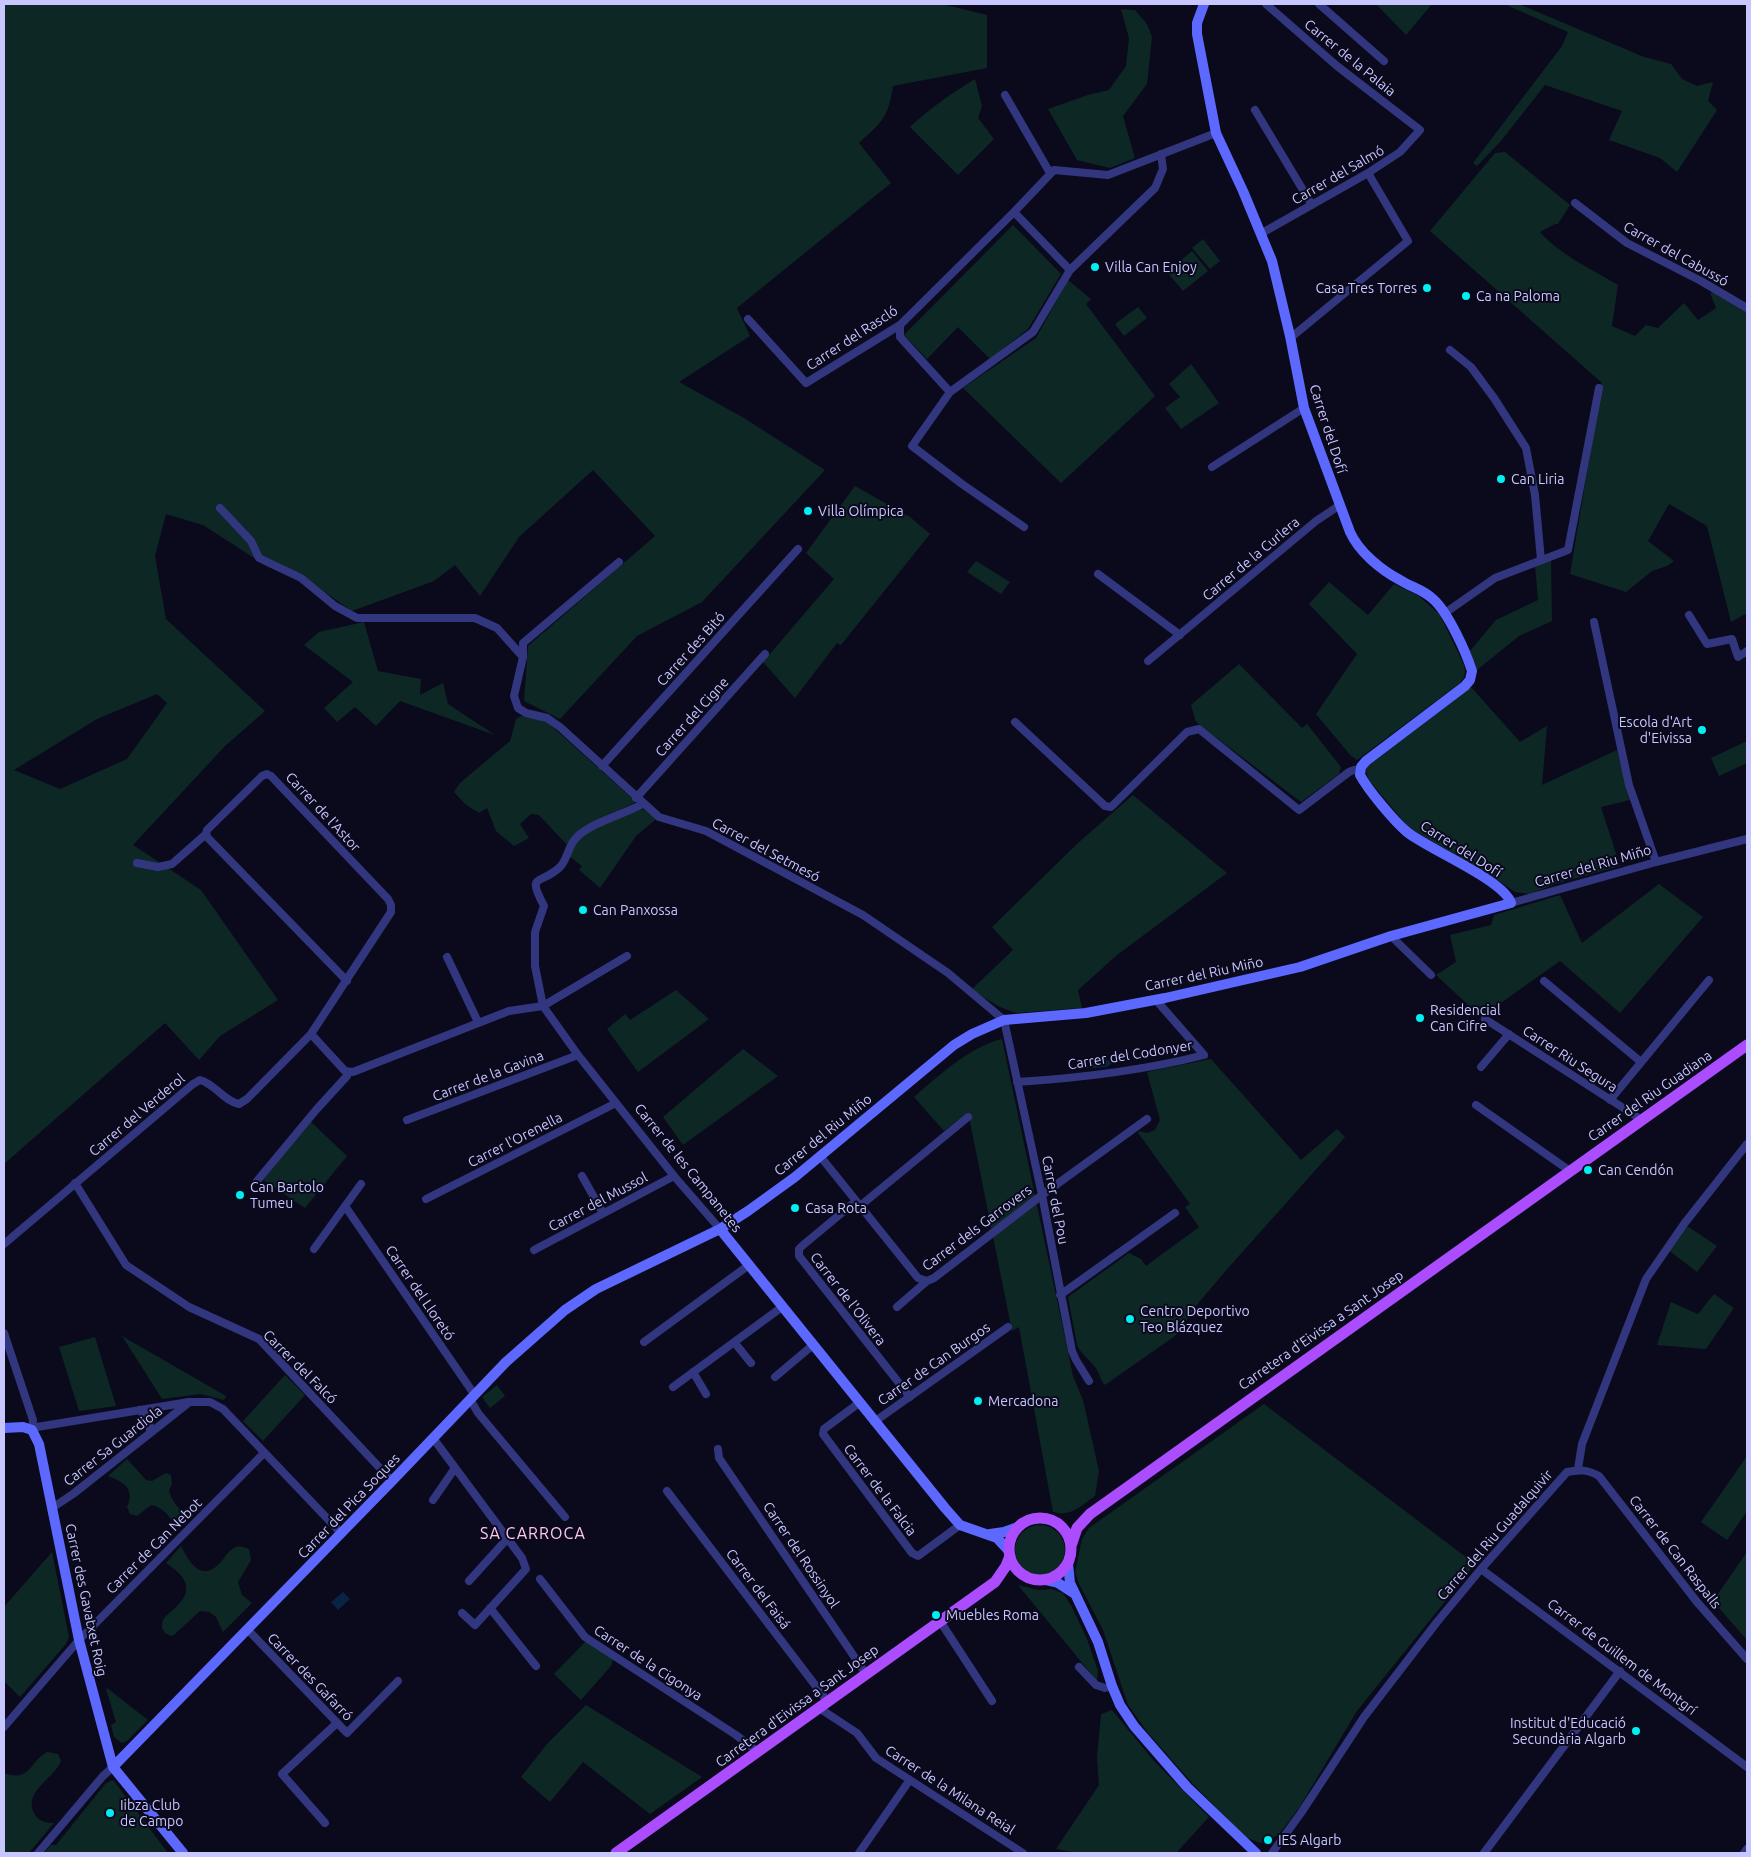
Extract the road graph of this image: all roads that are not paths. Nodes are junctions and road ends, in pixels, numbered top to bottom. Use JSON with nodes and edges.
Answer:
{"nodes":[{"id":1,"x":1204,"y":4,"type":"edge"},
{"id":2,"x":1266,"y":4,"type":"edge"},
{"id":3,"x":1319,"y":4,"type":"edge"},
{"id":4,"x":1384,"y":61,"type":"dead end"},
{"id":5,"x":1005,"y":96,"type":"dead end"},
{"id":6,"x":1256,"y":110,"type":"dead end"},
{"id":7,"x":1420,"y":130,"type":"joint"},
{"id":8,"x":1216,"y":132,"type":"junction"},
{"id":9,"x":1161,"y":154,"type":"junction"},
{"id":10,"x":1368,"y":173,"type":"junction"},
{"id":11,"x":1050,"y":174,"type":"junction"},
{"id":12,"x":1312,"y":204,"type":"junction"},
{"id":13,"x":1575,"y":204,"type":"dead end"},
{"id":14,"x":1014,"y":212,"type":"junction"},
{"id":15,"x":1262,"y":233,"type":"junction"},
{"id":16,"x":1070,"y":270,"type":"junction"},
{"id":17,"x":1747,"y":298,"type":"edge"},
{"id":18,"x":1745,"y":307,"type":"edge"},
{"id":19,"x":748,"y":319,"type":"dead end"},
{"id":20,"x":900,"y":325,"type":"junction"},
{"id":21,"x":1290,"y":336,"type":"junction"},
{"id":22,"x":1450,"y":350,"type":"dead end"},
{"id":23,"x":1599,"y":388,"type":"dead end"},
{"id":24,"x":950,"y":392,"type":"junction"},
{"id":25,"x":1304,"y":408,"type":"junction"},
{"id":26,"x":1212,"y":466,"type":"dead end"},
{"id":27,"x":1340,"y":505,"type":"junction"},
{"id":28,"x":220,"y":508,"type":"dead end"},
{"id":29,"x":1024,"y":527,"type":"dead end"},
{"id":30,"x":798,"y":549,"type":"dead end"},
{"id":31,"x":1541,"y":560,"type":"junction"},
{"id":32,"x":619,"y":562,"type":"dead end"},
{"id":33,"x":1098,"y":574,"type":"dead end"},
{"id":34,"x":1445,"y":613,"type":"junction"},
{"id":35,"x":1689,"y":615,"type":"dead end"},
{"id":36,"x":1594,"y":622,"type":"dead end"},
{"id":37,"x":1180,"y":635,"type":"junction"},
{"id":38,"x":1747,"y":651,"type":"edge"},
{"id":39,"x":765,"y":654,"type":"dead end"},
{"id":40,"x":523,"y":657,"type":"junction"},
{"id":41,"x":1148,"y":662,"type":"dead end"},
{"id":42,"x":1015,"y":722,"type":"dead end"},
{"id":43,"x":602,"y":766,"type":"junction"},
{"id":44,"x":1360,"y":771,"type":"junction"},
{"id":45,"x":636,"y":798,"type":"junction"},
{"id":46,"x":643,"y":804,"type":"junction"},
{"id":47,"x":206,"y":834,"type":"junction"},
{"id":48,"x":1747,"y":839,"type":"edge"},
{"id":49,"x":1656,"y":862,"type":"junction"},
{"id":50,"x":137,"y":864,"type":"dead end"},
{"id":51,"x":1511,"y":903,"type":"junction"},
{"id":52,"x":391,"y":912,"type":"joint"},
{"id":53,"x":1391,"y":936,"type":"junction"},
{"id":54,"x":627,"y":956,"type":"dead end"},
{"id":55,"x":447,"y":957,"type":"dead end"},
{"id":56,"x":1431,"y":975,"type":"dead end"},
{"id":57,"x":1708,"y":980,"type":"dead end"},
{"id":58,"x":347,"y":981,"type":"junction"},
{"id":59,"x":1544,"y":981,"type":"dead end"},
{"id":60,"x":1156,"y":1000,"type":"junction"},
{"id":61,"x":543,"y":1006,"type":"junction"},
{"id":62,"x":1485,"y":1019,"type":"dead end"},
{"id":63,"x":1004,"y":1020,"type":"junction"},
{"id":64,"x":478,"y":1022,"type":"junction"},
{"id":65,"x":311,"y":1034,"type":"junction"},
{"id":66,"x":1509,"y":1034,"type":"junction"},
{"id":67,"x":1747,"y":1045,"type":"edge"},
{"id":68,"x":578,"y":1055,"type":"junction"},
{"id":69,"x":1641,"y":1062,"type":"junction"},
{"id":70,"x":1480,"y":1067,"type":"dead end"},
{"id":71,"x":348,"y":1072,"type":"junction"},
{"id":72,"x":1017,"y":1082,"type":"junction"},
{"id":73,"x":1610,"y":1100,"type":"junction"},
{"id":74,"x":616,"y":1103,"type":"junction"},
{"id":75,"x":1476,"y":1105,"type":"dead end"},
{"id":76,"x":968,"y":1117,"type":"dead end"},
{"id":77,"x":1147,"y":1119,"type":"dead end"},
{"id":78,"x":408,"y":1120,"type":"dead end"},
{"id":79,"x":1642,"y":1120,"type":"junction"},
{"id":80,"x":1747,"y":1144,"type":"edge"},
{"id":81,"x":820,"y":1156,"type":"junction"},
{"id":82,"x":1570,"y":1171,"type":"junction"},
{"id":83,"x":582,"y":1176,"type":"dead end"},
{"id":84,"x":674,"y":1176,"type":"junction"},
{"id":85,"x":257,"y":1181,"type":"dead end"},
{"id":86,"x":75,"y":1183,"type":"junction"},
{"id":87,"x":361,"y":1184,"type":"dead end"},
{"id":88,"x":1042,"y":1196,"type":"junction"},
{"id":89,"x":426,"y":1199,"type":"dead end"},
{"id":90,"x":858,"y":1203,"type":"junction"},
{"id":91,"x":345,"y":1206,"type":"junction"},
{"id":92,"x":603,"y":1213,"type":"junction"},
{"id":93,"x":1175,"y":1213,"type":"dead end"},
{"id":94,"x":720,"y":1229,"type":"junction"},
{"id":95,"x":4,"y":1244,"type":"edge"},
{"id":96,"x":314,"y":1249,"type":"dead end"},
{"id":97,"x":534,"y":1250,"type":"dead end"},
{"id":98,"x":749,"y":1265,"type":"junction"},
{"id":99,"x":927,"y":1281,"type":"junction"},
{"id":100,"x":1060,"y":1295,"type":"junction"},
{"id":101,"x":782,"y":1306,"type":"junction"},
{"id":102,"x":897,"y":1307,"type":"dead end"},
{"id":103,"x":1008,"y":1327,"type":"dead end"},
{"id":104,"x":4,"y":1333,"type":"edge"},
{"id":105,"x":644,"y":1342,"type":"dead end"},
{"id":106,"x":734,"y":1342,"type":"junction"},
{"id":107,"x":813,"y":1345,"type":"junction"},
{"id":108,"x":751,"y":1363,"type":"dead end"},
{"id":109,"x":693,"y":1372,"type":"junction"},
{"id":110,"x":775,"y":1377,"type":"dead end"},
{"id":111,"x":1089,"y":1381,"type":"dead end"},
{"id":112,"x":673,"y":1387,"type":"dead end"},
{"id":113,"x":706,"y":1394,"type":"dead end"},
{"id":114,"x":472,"y":1397,"type":"junction"},
{"id":115,"x":910,"y":1397,"type":"junction"},
{"id":116,"x":188,"y":1402,"type":"junction"},
{"id":117,"x":859,"y":1402,"type":"junction"},
{"id":118,"x":139,"y":1410,"type":"junction"},
{"id":119,"x":874,"y":1422,"type":"junction"},
{"id":120,"x":4,"y":1428,"type":"edge"},
{"id":121,"x":32,"y":1430,"type":"junction"},
{"id":122,"x":150,"y":1432,"type":"junction"},
{"id":123,"x":433,"y":1438,"type":"junction"},
{"id":124,"x":718,"y":1449,"type":"dead end"},
{"id":125,"x":264,"y":1453,"type":"junction"},
{"id":126,"x":456,"y":1468,"type":"junction"},
{"id":127,"x":1578,"y":1469,"type":"junction"},
{"id":128,"x":392,"y":1481,"type":"junction"},
{"id":129,"x":667,"y":1491,"type":"dead end"},
{"id":130,"x":433,"y":1500,"type":"dead end"},
{"id":131,"x":52,"y":1508,"type":"junction"},
{"id":132,"x":1090,"y":1514,"type":"junction"},
{"id":133,"x":566,"y":1517,"type":"dead end"},
{"id":134,"x":1054,"y":1521,"type":"junction"},
{"id":135,"x":960,"y":1525,"type":"junction"},
{"id":136,"x":1018,"y":1527,"type":"junction"},
{"id":137,"x":341,"y":1533,"type":"junction"},
{"id":138,"x":989,"y":1534,"type":"junction"},
{"id":139,"x":508,"y":1538,"type":"junction"},
{"id":140,"x":1071,"y":1546,"type":"junction"},
{"id":141,"x":1009,"y":1554,"type":"junction"},
{"id":142,"x":1068,"y":1562,"type":"junction"},
{"id":143,"x":1481,"y":1569,"type":"junction"},
{"id":144,"x":1026,"y":1577,"type":"junction"},
{"id":145,"x":540,"y":1579,"type":"dead end"},
{"id":146,"x":1045,"y":1580,"type":"junction"},
{"id":147,"x":469,"y":1581,"type":"dead end"},
{"id":148,"x":995,"y":1582,"type":"junction"},
{"id":149,"x":1077,"y":1597,"type":"junction"},
{"id":150,"x":490,"y":1608,"type":"junction"},
{"id":151,"x":462,"y":1613,"type":"dead end"},
{"id":152,"x":940,"y":1621,"type":"junction"},
{"id":153,"x":248,"y":1630,"type":"junction"},
{"id":154,"x":79,"y":1640,"type":"junction"},
{"id":155,"x":1747,"y":1659,"type":"edge"},
{"id":156,"x":536,"y":1666,"type":"dead end"},
{"id":157,"x":1079,"y":1667,"type":"dead end"},
{"id":158,"x":1620,"y":1671,"type":"junction"},
{"id":159,"x":866,"y":1674,"type":"junction"},
{"id":160,"x":398,"y":1681,"type":"dead end"},
{"id":161,"x":1112,"y":1686,"type":"junction"},
{"id":162,"x":992,"y":1701,"type":"dead end"},
{"id":163,"x":823,"y":1705,"type":"junction"},
{"id":164,"x":337,"y":1723,"type":"junction"},
{"id":165,"x":4,"y":1728,"type":"edge"},
{"id":166,"x":758,"y":1752,"type":"junction"},
{"id":167,"x":113,"y":1767,"type":"junction"},
{"id":168,"x":1747,"y":1767,"type":"edge"},
{"id":169,"x":909,"y":1781,"type":"junction"},
{"id":170,"x":325,"y":1824,"type":"dead end"},
{"id":171,"x":1747,"y":1849,"type":"edge"},
{"id":172,"x":624,"y":1851,"type":"edge"},
{"id":173,"x":38,"y":1853,"type":"edge"},
{"id":174,"x":183,"y":1853,"type":"edge"},
{"id":175,"x":859,"y":1853,"type":"edge"},
{"id":176,"x":1023,"y":1853,"type":"edge"},
{"id":177,"x":1256,"y":1853,"type":"edge"},
{"id":178,"x":1272,"y":1853,"type":"edge"},
{"id":179,"x":1484,"y":1853,"type":"edge"},
{"id":180,"x":1744,"y":1853,"type":"edge"}],
"edges":[{"from":1,"to":8,"type":"street","name":"Carrer del Dofí"},
{"from":2,"to":7,"type":"street","name":"Carrer de la Palaia"},
{"from":3,"to":4,"type":"street"},
{"from":5,"to":11,"type":"street"},
{"from":6,"to":12,"type":"street"},
{"from":7,"to":10,"type":"street","name":"Carrer del Salmó"},
{"from":8,"to":9,"type":"street"},
{"from":8,"to":15,"type":"street","name":"Carrer del Dofí"},
{"from":9,"to":11,"type":"street"},
{"from":9,"to":16,"type":"street"},
{"from":10,"to":12,"type":"street","name":"Carrer del Salmó"},
{"from":10,"to":21,"type":"street"},
{"from":11,"to":14,"type":"street","name":"Carrer del Rascló"},
{"from":12,"to":15,"type":"street","name":"Carrer del Salmó"},
{"from":13,"to":18,"type":"street","name":"Carrer del Cabussó"},
{"from":14,"to":16,"type":"street"},
{"from":14,"to":20,"type":"street","name":"Carrer del Rascló"},
{"from":15,"to":21,"type":"street","name":"Carrer del Dofí"},
{"from":16,"to":24,"type":"street"},
{"from":17,"to":18,"type":"street","name":"Carrer del Cabussó"},
{"from":19,"to":20,"type":"street","name":"Carrer del Rascló"},
{"from":20,"to":24,"type":"street"},
{"from":21,"to":25,"type":"street","name":"Carrer del Dofí"},
{"from":22,"to":31,"type":"street"},
{"from":23,"to":31,"type":"street"},
{"from":24,"to":29,"type":"street"},
{"from":25,"to":26,"type":"street"},
{"from":25,"to":27,"type":"street","name":"Carrer del Dofí"},
{"from":27,"to":34,"type":"street","name":"Carrer del Dofí"},
{"from":27,"to":37,"type":"street","name":"Carrer de la Curlera"},
{"from":28,"to":40,"type":"street"},
{"from":30,"to":43,"type":"street","name":"Carrer des Bitó"},
{"from":31,"to":34,"type":"street"},
{"from":32,"to":40,"type":"street"},
{"from":33,"to":37,"type":"street"},
{"from":34,"to":44,"type":"street","name":"Carrer del Dofí"},
{"from":35,"to":38,"type":"street"},
{"from":36,"to":49,"type":"street"},
{"from":37,"to":41,"type":"street","name":"Carrer de la Curlera"},
{"from":39,"to":45,"type":"street","name":"Carrer del Cigne"},
{"from":40,"to":43,"type":"street","name":"Carrer del Setmesó"},
{"from":42,"to":44,"type":"street","name":"Carrer del Dofí"},
{"from":43,"to":45,"type":"street","name":"Carrer del Setmesó"},
{"from":44,"to":51,"type":"street","name":"Carrer del Dofí"},
{"from":45,"to":46,"type":"street","name":"Carrer del Setmesó"},
{"from":46,"to":61,"type":"street"},
{"from":46,"to":63,"type":"street","name":"Carrer del Setmesó"},
{"from":47,"to":50,"type":"street","name":"Carrer de l'Astor"},
{"from":47,"to":52,"type":"street","name":"Carrer de l'Astor"},
{"from":47,"to":58,"type":"street"},
{"from":48,"to":49,"type":"street","name":"Carrer del Riu Miño"},
{"from":49,"to":51,"type":"street","name":"Carrer del Riu Miño"},
{"from":51,"to":53,"type":"street","name":"Carrer del Riu Miño"},
{"from":52,"to":58,"type":"street","name":"Carrer del Verderol"},
{"from":53,"to":56,"type":"street"},
{"from":53,"to":60,"type":"street","name":"Carrer del Riu Miño"},
{"from":54,"to":61,"type":"street"},
{"from":55,"to":64,"type":"street"},
{"from":57,"to":69,"type":"street"},
{"from":58,"to":65,"type":"street","name":"Carrer del Verderol"},
{"from":59,"to":69,"type":"street"},
{"from":60,"to":63,"type":"street","name":"Carrer del Riu Miño"},
{"from":60,"to":72,"type":"street","name":"Carrer del Codonyer"},
{"from":61,"to":64,"type":"street"},
{"from":61,"to":68,"type":"street","name":"Carrer de les Campanetes"},
{"from":62,"to":66,"type":"street","name":"Carrer Riu Segura"},
{"from":63,"to":72,"type":"street","name":"Carrer del Pou"},
{"from":63,"to":81,"type":"street","name":"Carrer del Riu Miño"},
{"from":64,"to":71,"type":"street"},
{"from":65,"to":71,"type":"street"},
{"from":65,"to":86,"type":"street","name":"Carrer del Verderol"},
{"from":66,"to":70,"type":"street"},
{"from":66,"to":73,"type":"street","name":"Carrer Riu Segura"},
{"from":67,"to":79,"type":"main road","name":"Carrer del Riu Guadiana"},
{"from":68,"to":74,"type":"street","name":"Carrer de les Campanetes"},
{"from":68,"to":78,"type":"street","name":"Carrer de la Gavina"},
{"from":69,"to":73,"type":"street"},
{"from":71,"to":85,"type":"street"},
{"from":72,"to":88,"type":"street","name":"Carrer del Pou"},
{"from":73,"to":79,"type":"street","name":"Carrer Riu Segura"},
{"from":74,"to":84,"type":"street","name":"Carrer de les Campanetes"},
{"from":74,"to":89,"type":"street","name":"Carrer l'Orenella"},
{"from":75,"to":82,"type":"street"},
{"from":76,"to":90,"type":"street"},
{"from":77,"to":88,"type":"street","name":"Carrer dels Garrovers"},
{"from":79,"to":82,"type":"main road","name":"Carrer del Riu Guadiana"},
{"from":80,"to":127,"type":"street"},
{"from":81,"to":90,"type":"street"},
{"from":81,"to":94,"type":"street","name":"Carrer del Riu Miño"},
{"from":82,"to":132,"type":"main road","name":"Carretera d'Eivissa a Sant Josep"},
{"from":83,"to":92,"type":"street"},
{"from":84,"to":92,"type":"street","name":"Carrer del Mussol"},
{"from":84,"to":94,"type":"street","name":"Carrer de les Campanetes"},
{"from":86,"to":95,"type":"street","name":"Carrer del Verderol"},
{"from":86,"to":128,"type":"street","name":"Carrer del Falcó"},
{"from":87,"to":91,"type":"street"},
{"from":88,"to":99,"type":"street","name":"Carrer dels Garrovers"},
{"from":88,"to":100,"type":"street","name":"Carrer del Pou"},
{"from":90,"to":99,"type":"street"},
{"from":90,"to":115,"type":"street","name":"Carrer de l'Olivera"},
{"from":91,"to":96,"type":"street"},
{"from":91,"to":114,"type":"street","name":"Carrer del Lloretó"},
{"from":92,"to":97,"type":"street","name":"Carrer del Mussol"},
{"from":93,"to":100,"type":"street"},
{"from":94,"to":98,"type":"street","name":"Carrer de les Campanetes"},
{"from":94,"to":114,"type":"street","name":"Carrer del Pica Soques"},
{"from":98,"to":101,"type":"street","name":"Carrer de les Campanetes"},
{"from":98,"to":105,"type":"street"},
{"from":99,"to":102,"type":"street","name":"Carrer dels Garrovers"},
{"from":100,"to":111,"type":"street","name":"Carrer del Pou"},
{"from":101,"to":106,"type":"street"},
{"from":101,"to":107,"type":"street","name":"Carrer de les Campanetes"},
{"from":103,"to":115,"type":"street","name":"Carrer de Can Burgos"},
{"from":104,"to":121,"type":"street","name":"Carrer des Gavatxet Roig"},
{"from":106,"to":108,"type":"street"},
{"from":106,"to":109,"type":"street"},
{"from":107,"to":110,"type":"street"},
{"from":107,"to":117,"type":"street","name":"Carrer de les Campanetes"},
{"from":109,"to":112,"type":"street"},
{"from":109,"to":113,"type":"street"},
{"from":114,"to":123,"type":"street","name":"Carrer del Pica Soques"},
{"from":114,"to":133,"type":"street","name":"Carrer del Lloretó"},
{"from":115,"to":119,"type":"street","name":"Carrer de Can Burgos"},
{"from":116,"to":118,"type":"street"},
{"from":116,"to":122,"type":"street","name":"Carrer Sa Guardiola"},
{"from":116,"to":125,"type":"street"},
{"from":117,"to":119,"type":"street","name":"Carrer de les Campanetes"},
{"from":117,"to":135,"type":"street","name":"Carrer de la Falcia"},
{"from":118,"to":121,"type":"street"},
{"from":118,"to":122,"type":"street"},
{"from":119,"to":135,"type":"street","name":"Carrer de les Campanetes"},
{"from":120,"to":121,"type":"street"},
{"from":121,"to":131,"type":"street","name":"Carrer des Gavatxet Roig"},
{"from":122,"to":131,"type":"street","name":"Carrer Sa Guardiola"},
{"from":123,"to":126,"type":"street"},
{"from":123,"to":128,"type":"street","name":"Carrer del Pica Soques"},
{"from":124,"to":159,"type":"street","name":"Carrer del Rossinyol"},
{"from":125,"to":137,"type":"street"},
{"from":125,"to":154,"type":"street","name":"Carrer de Can Nebot"},
{"from":126,"to":130,"type":"street"},
{"from":126,"to":139,"type":"street"},
{"from":127,"to":143,"type":"street","name":"Carrer del Riu Guadalquivir"},
{"from":127,"to":155,"type":"street","name":"Carrer de Can Raspalls"},
{"from":128,"to":137,"type":"street","name":"Carrer del Pica Soques"},
{"from":129,"to":163,"type":"street","name":"Carrer del Faisá"},
{"from":131,"to":154,"type":"street","name":"Carrer des Gavatxet Roig"},
{"from":132,"to":134,"type":"main road","name":"Carretera d'Eivissa a Sant Josep"},
{"from":132,"to":140,"type":"main road","name":"Carretera d'Eivissa a Sant Josep"},
{"from":134,"to":136,"type":"main road"},
{"from":134,"to":140,"type":"main road"},
{"from":135,"to":138,"type":"street"},
{"from":136,"to":138,"type":"street"},
{"from":136,"to":141,"type":"main road"},
{"from":137,"to":153,"type":"street","name":"Carrer del Pica Soques"},
{"from":138,"to":141,"type":"street"},
{"from":139,"to":147,"type":"street"},
{"from":139,"to":150,"type":"street"},
{"from":140,"to":142,"type":"main road"},
{"from":141,"to":144,"type":"main road"},
{"from":141,"to":148,"type":"main road","name":"Carretera d'Eivissa a Sant Josep"},
{"from":142,"to":146,"type":"main road"},
{"from":142,"to":149,"type":"street"},
{"from":143,"to":158,"type":"street","name":"Carrer de Guillem de Montgrí"},
{"from":143,"to":178,"type":"street","name":"Carrer del Riu Guadalquivir"},
{"from":144,"to":146,"type":"main road"},
{"from":144,"to":148,"type":"main road","name":"Carretera d'Eivissa a Sant Josep"},
{"from":145,"to":166,"type":"street","name":"Carrer de la Cigonya"},
{"from":146,"to":149,"type":"street"},
{"from":148,"to":152,"type":"main road","name":"Carretera d'Eivissa a Sant Josep"},
{"from":149,"to":161,"type":"street"},
{"from":150,"to":151,"type":"street"},
{"from":150,"to":156,"type":"street"},
{"from":152,"to":159,"type":"main road","name":"Carretera d'Eivissa a Sant Josep"},
{"from":152,"to":162,"type":"street"},
{"from":153,"to":164,"type":"street","name":"Carrer des Gafarró"},
{"from":153,"to":167,"type":"street","name":"Carrer del Pica Soques"},
{"from":154,"to":165,"type":"street","name":"Carrer de Can Nebot"},
{"from":154,"to":167,"type":"street","name":"Carrer des Gavatxet Roig"},
{"from":157,"to":161,"type":"street"},
{"from":158,"to":168,"type":"street","name":"Carrer de Guillem de Montgrí"},
{"from":158,"to":179,"type":"street"},
{"from":159,"to":163,"type":"main road","name":"Carretera d'Eivissa a Sant Josep"},
{"from":160,"to":164,"type":"street","name":"Carrer des Gafarró"},
{"from":161,"to":177,"type":"street"},
{"from":163,"to":166,"type":"main road","name":"Carretera d'Eivissa a Sant Josep"},
{"from":163,"to":169,"type":"street","name":"Carrer de la Milana Reial"},
{"from":164,"to":170,"type":"street"},
{"from":166,"to":172,"type":"main road","name":"Carretera d'Eivissa a Sant Josep"},
{"from":167,"to":173,"type":"street","name":"Carrer del Pica Soques"},
{"from":167,"to":174,"type":"street","name":"Carrer des Gavatxet Roig"},
{"from":169,"to":175,"type":"street"},
{"from":169,"to":176,"type":"street","name":"Carrer de la Milana Reial"},
{"from":171,"to":180,"type":"street"}]}
